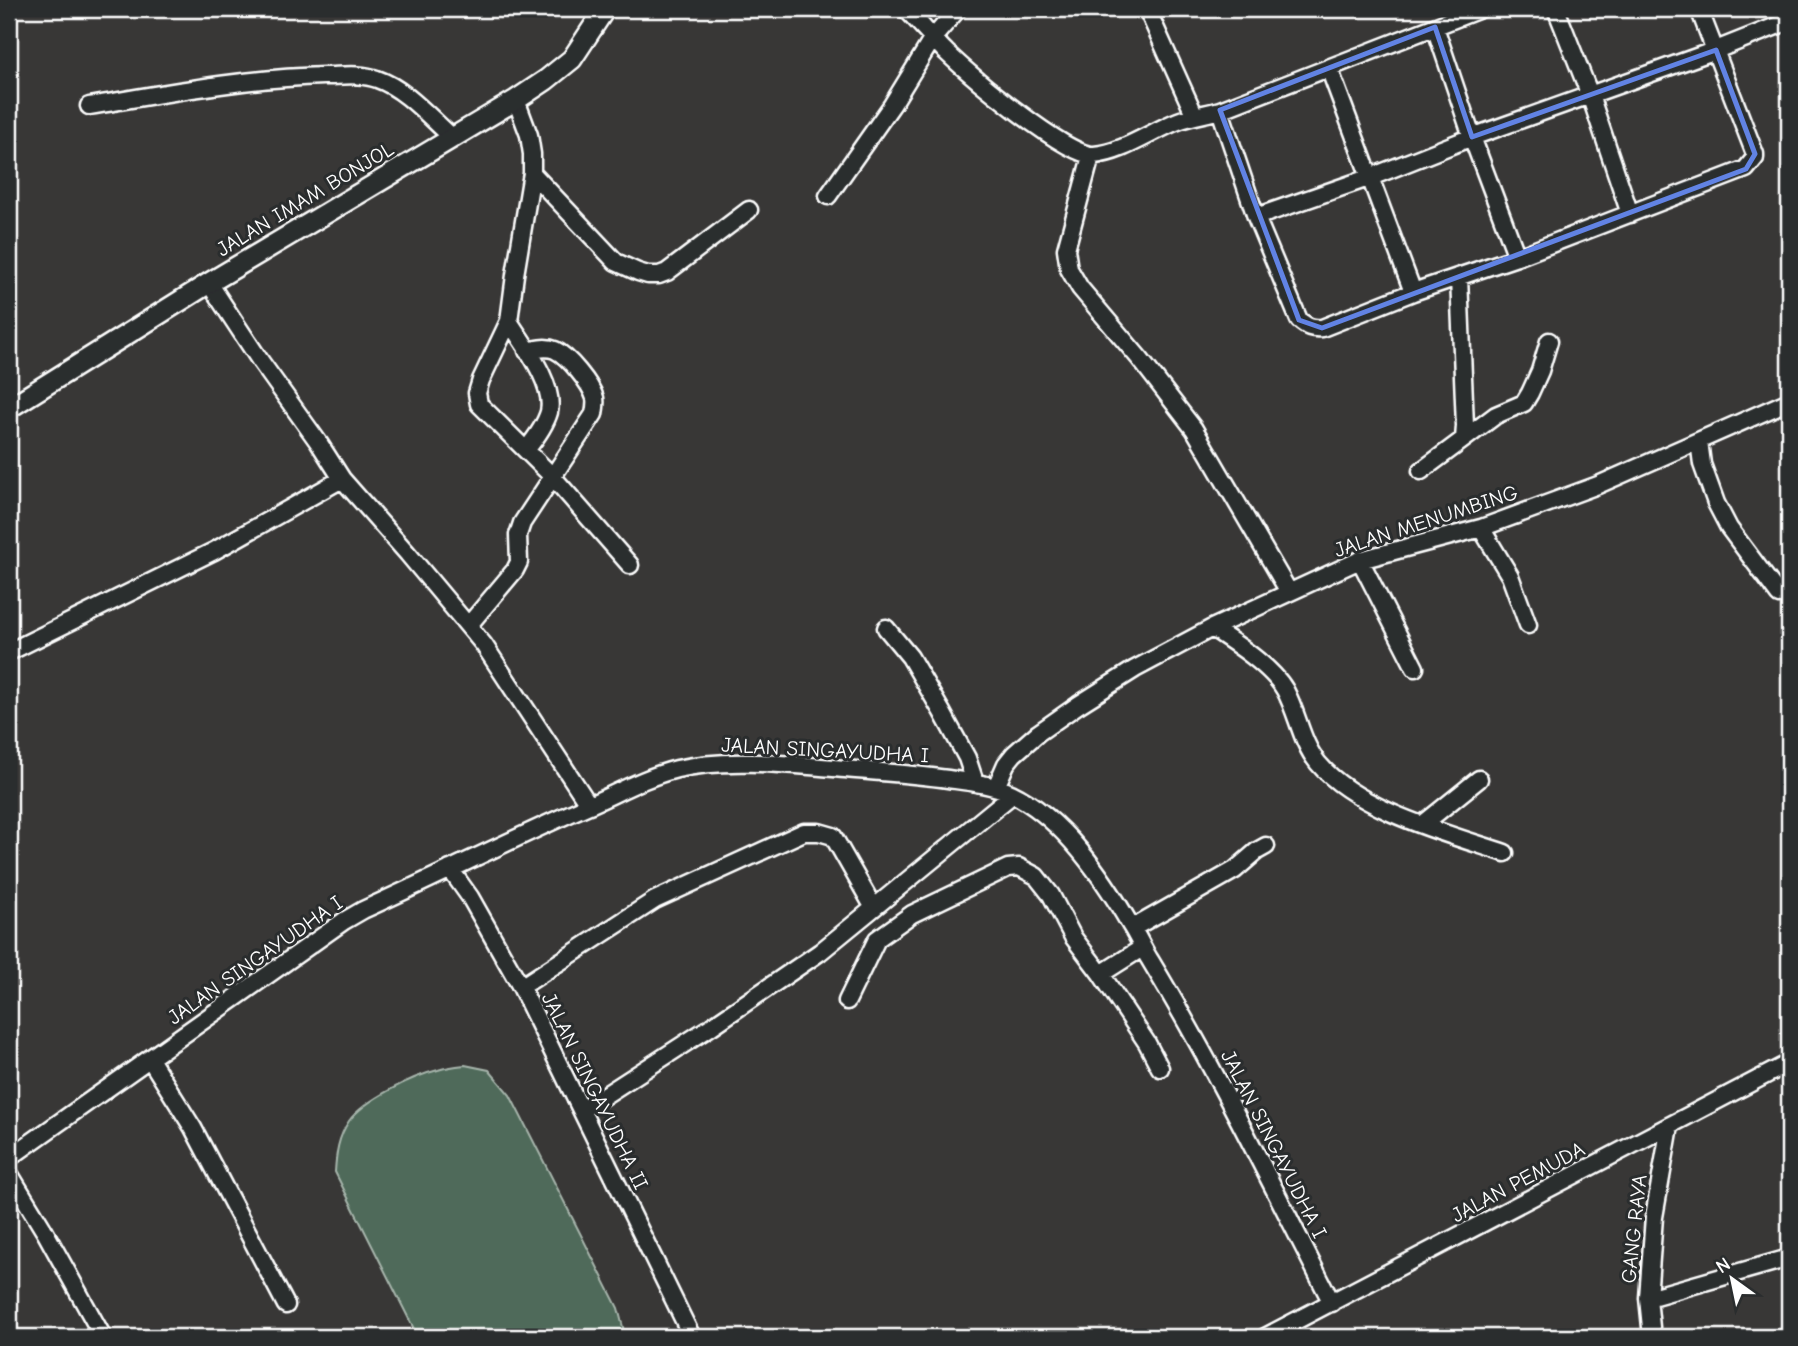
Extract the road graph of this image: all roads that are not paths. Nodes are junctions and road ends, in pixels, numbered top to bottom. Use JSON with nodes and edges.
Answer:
{"nodes":[{"id":1,"x":605,"y":9,"type":"edge"},
{"id":2,"x":906,"y":9,"type":"edge"},
{"id":3,"x":958,"y":9,"type":"edge"},
{"id":4,"x":1147,"y":9,"type":"edge"},
{"id":5,"x":1480,"y":9,"type":"edge"},
{"id":6,"x":1556,"y":9,"type":"edge"},
{"id":7,"x":1699,"y":9,"type":"edge"},
{"id":8,"x":1787,"y":17,"type":"edge"},
{"id":9,"x":1435,"y":27,"type":"junction"},
{"id":10,"x":933,"y":37,"type":"junction"},
{"id":11,"x":1716,"y":50,"type":"junction"},
{"id":12,"x":1329,"y":68,"type":"junction"},
{"id":13,"x":1590,"y":95,"type":"junction"},
{"id":14,"x":516,"y":100,"type":"junction"},
{"id":15,"x":89,"y":106,"type":"dead end"},
{"id":16,"x":1220,"y":110,"type":"junction"},
{"id":17,"x":1195,"y":116,"type":"junction"},
{"id":18,"x":1472,"y":137,"type":"junction"},
{"id":19,"x":453,"y":138,"type":"junction"},
{"id":20,"x":1091,"y":156,"type":"junction"},
{"id":21,"x":532,"y":173,"type":"junction"},
{"id":22,"x":1371,"y":177,"type":"junction"},
{"id":23,"x":828,"y":196,"type":"dead end"},
{"id":24,"x":749,"y":210,"type":"dead end"},
{"id":25,"x":1630,"y":214,"type":"junction"},
{"id":26,"x":1256,"y":217,"type":"junction"},
{"id":27,"x":1517,"y":257,"type":"junction"},
{"id":28,"x":1459,"y":276,"type":"junction"},
{"id":29,"x":209,"y":283,"type":"junction"},
{"id":30,"x":1413,"y":292,"type":"junction"},
{"id":31,"x":509,"y":321,"type":"junction"},
{"id":32,"x":1549,"y":341,"type":"dead end"},
{"id":33,"x":527,"y":351,"type":"junction"},
{"id":34,"x":1789,"y":401,"type":"edge"},
{"id":35,"x":9,"y":408,"type":"edge"},
{"id":36,"x":1464,"y":439,"type":"junction"},
{"id":37,"x":1699,"y":441,"type":"junction"},
{"id":38,"x":526,"y":450,"type":"junction"},
{"id":39,"x":1421,"y":471,"type":"dead end"},
{"id":40,"x":552,"y":476,"type":"junction"},
{"id":41,"x":342,"y":479,"type":"junction"},
{"id":42,"x":1481,"y":528,"type":"junction"},
{"id":43,"x":1360,"y":560,"type":"junction"},
{"id":44,"x":630,"y":565,"type":"dead end"},
{"id":45,"x":1289,"y":593,"type":"junction"},
{"id":46,"x":1779,"y":595,"type":"dead end"},
{"id":47,"x":1528,"y":625,"type":"dead end"},
{"id":48,"x":468,"y":626,"type":"junction"},
{"id":49,"x":886,"y":628,"type":"dead end"},
{"id":50,"x":1212,"y":628,"type":"junction"},
{"id":51,"x":9,"y":652,"type":"edge"},
{"id":52,"x":1415,"y":668,"type":"dead end"},
{"id":53,"x":1479,"y":779,"type":"dead end"},
{"id":54,"x":975,"y":782,"type":"junction"},
{"id":55,"x":996,"y":787,"type":"junction"},
{"id":56,"x":1013,"y":794,"type":"junction"},
{"id":57,"x":589,"y":805,"type":"junction"},
{"id":58,"x":1422,"y":825,"type":"junction"},
{"id":59,"x":1266,"y":846,"type":"dead end"},
{"id":60,"x":1505,"y":853,"type":"dead end"},
{"id":61,"x":450,"y":869,"type":"junction"},
{"id":62,"x":874,"y":908,"type":"junction"},
{"id":63,"x":1133,"y":928,"type":"junction"},
{"id":64,"x":1142,"y":948,"type":"junction"},
{"id":65,"x":1101,"y":974,"type":"junction"},
{"id":66,"x":521,"y":987,"type":"junction"},
{"id":67,"x":847,"y":1001,"type":"dead end"},
{"id":68,"x":150,"y":1059,"type":"junction"},
{"id":69,"x":1789,"y":1063,"type":"edge"},
{"id":70,"x":1160,"y":1068,"type":"dead end"},
{"id":71,"x":582,"y":1110,"type":"junction"},
{"id":72,"x":1670,"y":1126,"type":"junction"},
{"id":73,"x":9,"y":1158,"type":"edge"},
{"id":74,"x":9,"y":1173,"type":"edge"},
{"id":75,"x":1789,"y":1258,"type":"edge"},
{"id":76,"x":1648,"y":1298,"type":"junction"},
{"id":77,"x":1332,"y":1304,"type":"junction"},
{"id":78,"x":286,"y":1305,"type":"dead end"},
{"id":79,"x":103,"y":1337,"type":"edge"},
{"id":80,"x":692,"y":1337,"type":"edge"},
{"id":81,"x":1265,"y":1337,"type":"edge"},
{"id":82,"x":1651,"y":1337,"type":"edge"}],
"edges":[{"from":1,"to":14,"type":"main road","name":"JALAN IMAM BONJOL"},
{"from":2,"to":10,"type":"street"},
{"from":3,"to":10,"type":"street"},
{"from":4,"to":17,"type":"street"},
{"from":5,"to":9,"type":"street"},
{"from":6,"to":13,"type":"street"},
{"from":7,"to":11,"type":"street"},
{"from":8,"to":11,"type":"street"},
{"from":9,"to":12,"type":"street"},
{"from":9,"to":18,"type":"street"},
{"from":10,"to":20,"type":"street"},
{"from":10,"to":23,"type":"street"},
{"from":11,"to":13,"type":"street"},
{"from":11,"to":25,"type":"street"},
{"from":12,"to":16,"type":"street"},
{"from":12,"to":22,"type":"street"},
{"from":13,"to":18,"type":"street"},
{"from":13,"to":25,"type":"street"},
{"from":14,"to":19,"type":"main road","name":"JALAN IMAM BONJOL"},
{"from":14,"to":21,"type":"street"},
{"from":15,"to":19,"type":"street"},
{"from":16,"to":17,"type":"street"},
{"from":16,"to":26,"type":"street"},
{"from":17,"to":20,"type":"street"},
{"from":18,"to":22,"type":"street"},
{"from":18,"to":27,"type":"street"},
{"from":19,"to":29,"type":"main road","name":"JALAN IMAM BONJOL"},
{"from":20,"to":45,"type":"street"},
{"from":21,"to":24,"type":"street"},
{"from":21,"to":31,"type":"street"},
{"from":22,"to":26,"type":"street"},
{"from":22,"to":30,"type":"street"},
{"from":25,"to":27,"type":"street"},
{"from":26,"to":30,"type":"street"},
{"from":27,"to":28,"type":"street"},
{"from":28,"to":30,"type":"street"},
{"from":28,"to":36,"type":"street"},
{"from":29,"to":35,"type":"main road","name":"JALAN IMAM BONJOL"},
{"from":29,"to":41,"type":"street"},
{"from":31,"to":33,"type":"street"},
{"from":31,"to":38,"type":"street"},
{"from":32,"to":36,"type":"street"},
{"from":33,"to":38,"type":"street"},
{"from":33,"to":40,"type":"street"},
{"from":34,"to":37,"type":"street","name":"JALAN MENUMBING"},
{"from":36,"to":39,"type":"street"},
{"from":37,"to":42,"type":"street","name":"JALAN MENUMBING"},
{"from":37,"to":46,"type":"street"},
{"from":38,"to":40,"type":"street"},
{"from":40,"to":44,"type":"street"},
{"from":40,"to":48,"type":"street"},
{"from":41,"to":48,"type":"street"},
{"from":41,"to":51,"type":"street"},
{"from":42,"to":43,"type":"street","name":"JALAN MENUMBING"},
{"from":42,"to":47,"type":"street"},
{"from":43,"to":45,"type":"street","name":"JALAN MENUMBING"},
{"from":43,"to":52,"type":"street"},
{"from":45,"to":50,"type":"street","name":"JALAN MENUMBING"},
{"from":48,"to":57,"type":"street"},
{"from":49,"to":54,"type":"street"},
{"from":50,"to":55,"type":"street","name":"JALAN MENUMBING"},
{"from":50,"to":58,"type":"street"},
{"from":53,"to":58,"type":"street"},
{"from":54,"to":55,"type":"street","name":"JALAN SINGAYUDHA I"},
{"from":54,"to":57,"type":"street","name":"JALAN SINGAYUDHA I"},
{"from":55,"to":56,"type":"street","name":"JALAN SINGAYUDHA I"},
{"from":56,"to":62,"type":"street"},
{"from":56,"to":63,"type":"street","name":"JALAN SINGAYUDHA I"},
{"from":57,"to":61,"type":"street","name":"JALAN SINGAYUDHA I"},
{"from":58,"to":60,"type":"street"},
{"from":59,"to":63,"type":"street"},
{"from":61,"to":66,"type":"street","name":"JALAN SINGAYUDHA II"},
{"from":61,"to":68,"type":"street","name":"JALAN SINGAYUDHA I"},
{"from":62,"to":66,"type":"street"},
{"from":62,"to":71,"type":"street"},
{"from":63,"to":64,"type":"street","name":"JALAN SINGAYUDHA I"},
{"from":64,"to":65,"type":"street"},
{"from":64,"to":77,"type":"street","name":"JALAN SINGAYUDHA I"},
{"from":65,"to":67,"type":"street"},
{"from":65,"to":70,"type":"street"},
{"from":66,"to":71,"type":"street","name":"JALAN SINGAYUDHA II"},
{"from":68,"to":73,"type":"street","name":"JALAN SINGAYUDHA I"},
{"from":68,"to":78,"type":"street"},
{"from":69,"to":72,"type":"street","name":"JALAN PEMUDA"},
{"from":71,"to":80,"type":"street","name":"JALAN SINGAYUDHA II"},
{"from":72,"to":76,"type":"street","name":"GANG RAYA"},
{"from":72,"to":77,"type":"street","name":"JALAN PEMUDA"},
{"from":74,"to":79,"type":"street"},
{"from":75,"to":76,"type":"street"},
{"from":76,"to":82,"type":"street","name":"GANG RAYA"},
{"from":77,"to":81,"type":"street","name":"JALAN PEMUDA"}]}
